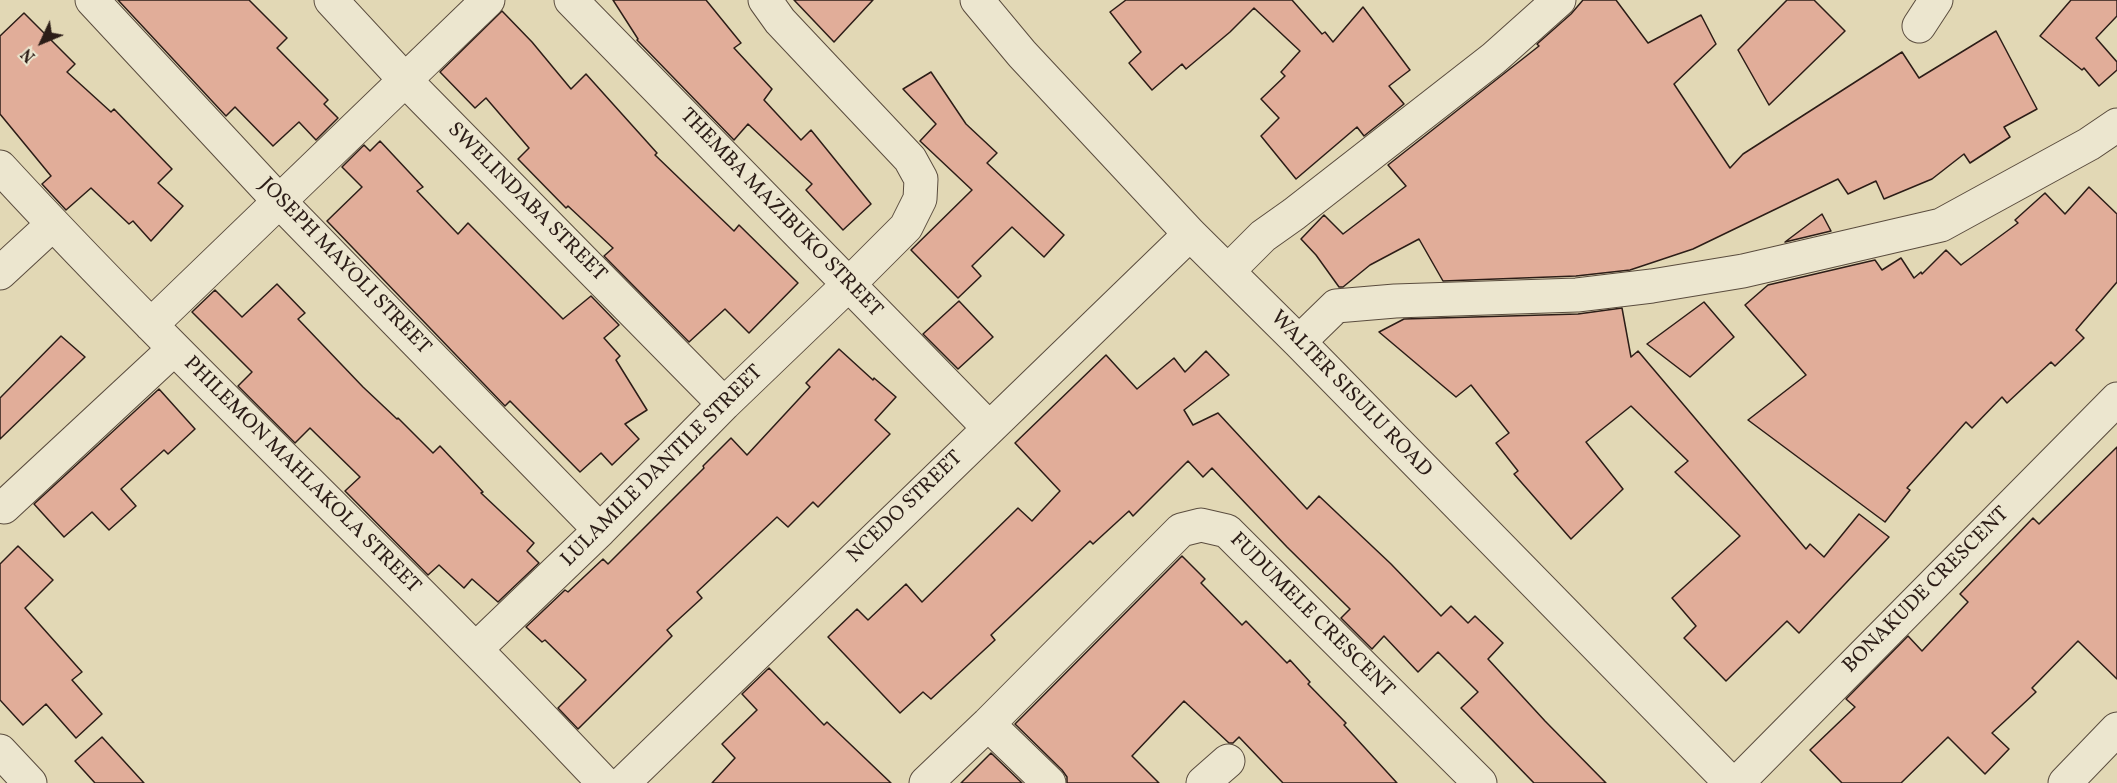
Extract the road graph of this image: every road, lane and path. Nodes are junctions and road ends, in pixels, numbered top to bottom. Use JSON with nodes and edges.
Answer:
{"nodes":[{"id":1,"x":92,"y":0,"type":"edge"},
{"id":2,"x":331,"y":0,"type":"edge"},
{"id":3,"x":488,"y":0,"type":"edge"},
{"id":4,"x":571,"y":0,"type":"edge"},
{"id":5,"x":765,"y":0,"type":"edge"},
{"id":6,"x":977,"y":0,"type":"edge"},
{"id":7,"x":1559,"y":0,"type":"edge"},
{"id":8,"x":405,"y":80,"type":"junction"},
{"id":9,"x":2117,"y":124,"type":"edge"},
{"id":10,"x":0,"y":167,"type":"edge"},
{"id":11,"x":279,"y":201,"type":"junction"},
{"id":12,"x":53,"y":224,"type":"junction"},
{"id":13,"x":1190,"y":234,"type":"junction"},
{"id":14,"x":1228,"y":271,"type":"junction"},
{"id":15,"x":0,"y":273,"type":"edge"},
{"id":16,"x":849,"y":284,"type":"junction"},
{"id":17,"x":151,"y":325,"type":"junction"},
{"id":18,"x":1299,"y":342,"type":"junction"},
{"id":19,"x":174,"y":349,"type":"junction"},
{"id":20,"x":2117,"y":399,"type":"edge"},
{"id":21,"x":724,"y":404,"type":"junction"},
{"id":22,"x":989,"y":429,"type":"junction"},
{"id":23,"x":4,"y":507,"type":"dead end"},
{"id":24,"x":600,"y":530,"type":"junction"},
{"id":25,"x":476,"y":650,"type":"junction"},
{"id":26,"x":988,"y":724,"type":"junction"},
{"id":27,"x":2117,"y":729,"type":"edge"},
{"id":28,"x":0,"y":751,"type":"edge"},
{"id":29,"x":1228,"y":761,"type":"dead end"},
{"id":30,"x":30,"y":783,"type":"edge"},
{"id":31,"x":604,"y":783,"type":"edge"},
{"id":32,"x":623,"y":783,"type":"edge"},
{"id":33,"x":926,"y":783,"type":"edge"},
{"id":34,"x":1049,"y":783,"type":"edge"},
{"id":35,"x":1203,"y":783,"type":"edge"},
{"id":36,"x":1480,"y":783,"type":"edge"},
{"id":37,"x":1731,"y":783,"type":"edge"},
{"id":38,"x":1737,"y":783,"type":"edge"},
{"id":39,"x":2065,"y":783,"type":"edge"}],
"edges":[{"from":1,"to":11,"type":"street","name":"JOSEPH MAYOLI STREET"},
{"from":2,"to":8,"type":"street","name":"SWELINDABA STREET"},
{"from":3,"to":8,"type":"street"},
{"from":4,"to":16,"type":"street","name":"THEMBA MAZIBUKO STREET"},
{"from":5,"to":16,"type":"street","name":"LULAMILE DANTILE STREET"},
{"from":6,"to":13,"type":"street","name":"WALTER SISULU ROAD"},
{"from":7,"to":14,"type":"street"},
{"from":8,"to":11,"type":"street"},
{"from":8,"to":21,"type":"street","name":"SWELINDABA STREET"},
{"from":9,"to":18,"type":"street"},
{"from":10,"to":12,"type":"street","name":"PHILEMON MAHLAKOLA STREET"},
{"from":11,"to":17,"type":"street"},
{"from":11,"to":24,"type":"street","name":"JOSEPH MAYOLI STREET"},
{"from":12,"to":15,"type":"street"},
{"from":12,"to":17,"type":"street","name":"PHILEMON MAHLAKOLA STREET"},
{"from":13,"to":14,"type":"street","name":"WALTER SISULU ROAD"},
{"from":13,"to":22,"type":"street","name":"NCEDO STREET"},
{"from":14,"to":18,"type":"street","name":"WALTER SISULU ROAD"},
{"from":16,"to":21,"type":"street","name":"LULAMILE DANTILE STREET"},
{"from":16,"to":22,"type":"street","name":"THEMBA MAZIBUKO STREET"},
{"from":17,"to":19,"type":"street","name":"PHILEMON MAHLAKOLA STREET"},
{"from":18,"to":37,"type":"street","name":"WALTER SISULU ROAD"},
{"from":19,"to":23,"type":"street"},
{"from":19,"to":25,"type":"street","name":"PHILEMON MAHLAKOLA STREET"},
{"from":20,"to":38,"type":"street","name":"BONAKUDE CRESCENT"},
{"from":21,"to":24,"type":"street","name":"LULAMILE DANTILE STREET"},
{"from":22,"to":32,"type":"street","name":"NCEDO STREET"},
{"from":24,"to":25,"type":"street","name":"LULAMILE DANTILE STREET"},
{"from":25,"to":31,"type":"street","name":"PHILEMON MAHLAKOLA STREET"},
{"from":26,"to":33,"type":"street","name":"FUDUMELE CRESCENT"},
{"from":26,"to":34,"type":"street"},
{"from":26,"to":36,"type":"street","name":"FUDUMELE CRESCENT"},
{"from":27,"to":39,"type":"street"},
{"from":28,"to":30,"type":"street"},
{"from":29,"to":35,"type":"street"}]}
